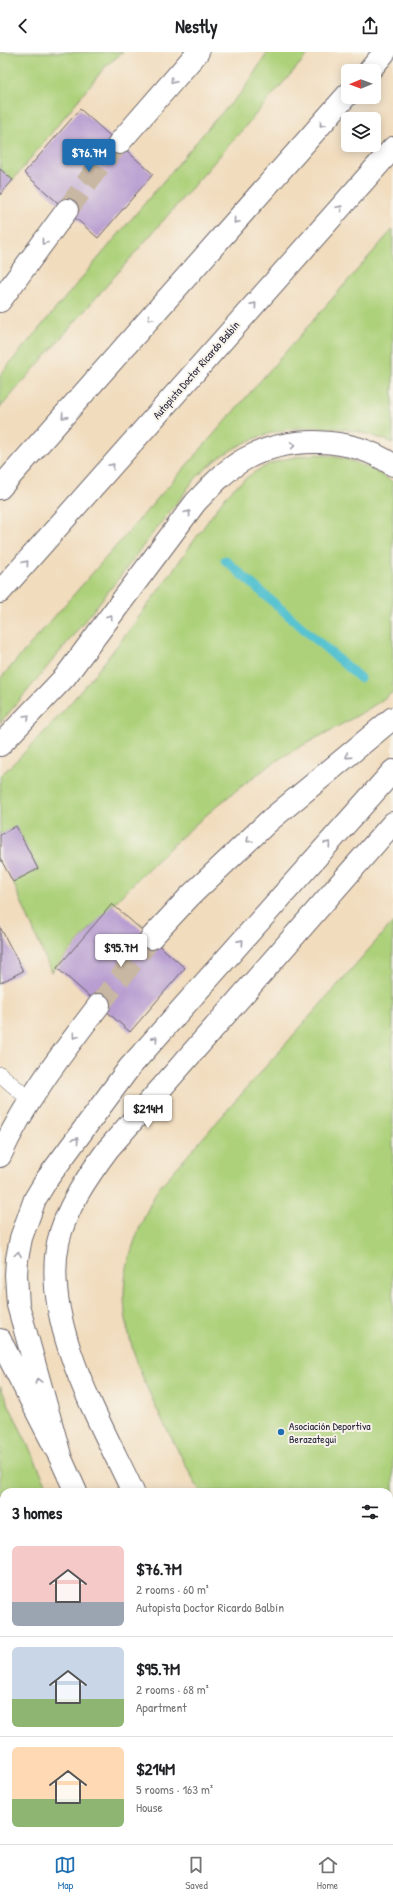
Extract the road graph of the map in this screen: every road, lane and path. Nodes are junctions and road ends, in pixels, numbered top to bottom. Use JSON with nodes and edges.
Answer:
{"nodes":[{"id":1,"x":198,"y":52,"type":"edge"},
{"id":2,"x":385,"y":52,"type":"edge"},
{"id":3,"x":375,"y":64,"type":"edge"},
{"id":4,"x":341,"y":102,"type":"edge"},
{"id":5,"x":119,"y":143,"type":"tunnel mouth"},
{"id":6,"x":393,"y":148,"type":"edge"},
{"id":7,"x":67,"y":210,"type":"tunnel mouth"},
{"id":8,"x":1,"y":296,"type":"edge"},
{"id":9,"x":393,"y":465,"type":"edge"},
{"id":10,"x":0,"y":488,"type":"edge"},
{"id":11,"x":0,"y":592,"type":"edge"},
{"id":12,"x":393,"y":718,"type":"edge"},
{"id":13,"x":0,"y":746,"type":"edge"},
{"id":14,"x":393,"y":771,"type":"edge"},
{"id":15,"x":393,"y":823,"type":"edge"},
{"id":16,"x":151,"y":938,"type":"tunnel mouth"},
{"id":17,"x":99,"y":1005,"type":"tunnel mouth"},
{"id":18,"x":0,"y":1074,"type":"edge"},
{"id":19,"x":31,"y":1101,"type":"junction"},
{"id":20,"x":0,"y":1156,"type":"edge"},
{"id":21,"x":0,"y":1340,"type":"edge"},
{"id":22,"x":61,"y":1459,"type":"junction"},
{"id":23,"x":74,"y":1488,"type":"edge"},
{"id":24,"x":131,"y":1488,"type":"edge"}],
"edges":[{"from":1,"to":5,"type":"main road","one_way":true},
{"from":2,"to":3,"type":"main road"},
{"from":4,"to":10,"type":"main road","one_way":true},
{"from":11,"to":6,"type":"main road","name":"Autopista Doctor Ricardo Balbín","one_way":true},
{"from":7,"to":8,"type":"main road","one_way":true},
{"from":13,"to":9,"type":"main road","one_way":true},
{"from":12,"to":16,"type":"main road","one_way":true},
{"from":22,"to":14,"type":"main road","one_way":true},
{"from":15,"to":24,"type":"main road"},
{"from":17,"to":19,"type":"main road","one_way":true},
{"from":18,"to":19,"type":"lane"},
{"from":19,"to":20,"type":"main road"},
{"from":21,"to":22,"type":"main road"},
{"from":22,"to":23,"type":"main road"}]}
